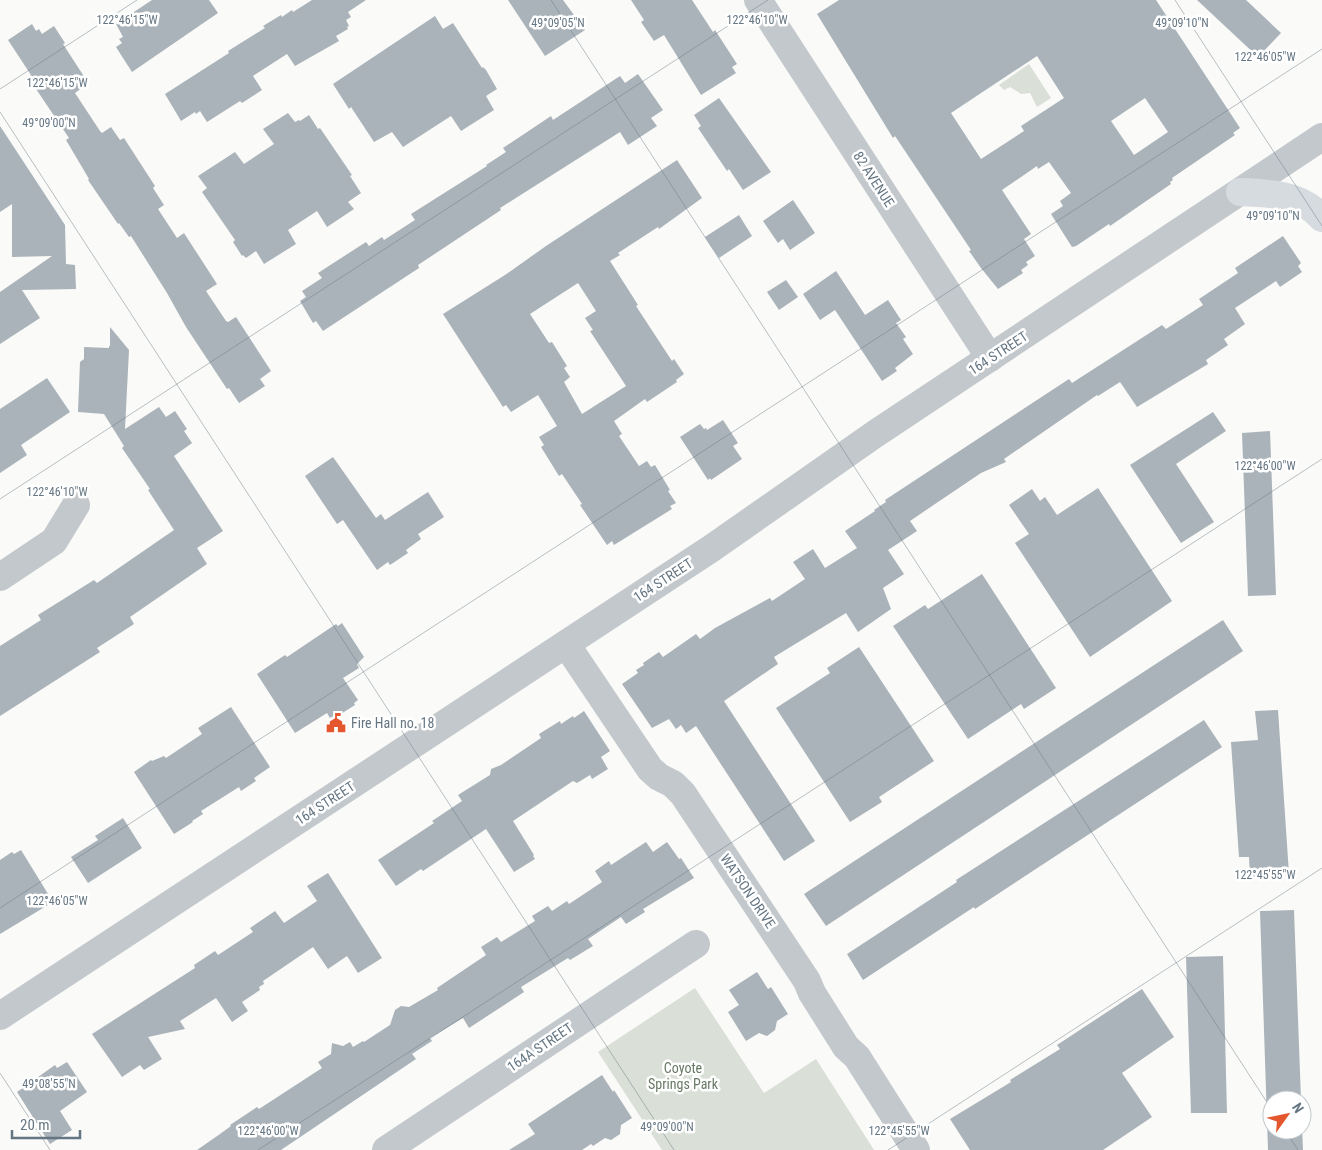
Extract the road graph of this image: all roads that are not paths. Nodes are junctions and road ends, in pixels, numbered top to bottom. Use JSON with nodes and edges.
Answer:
{"nodes":[{"id":1,"x":758,"y":0,"type":"edge"},
{"id":2,"x":1322,"y":137,"type":"edge"},
{"id":3,"x":1240,"y":192,"type":"junction"},
{"id":4,"x":1322,"y":218,"type":"edge"},
{"id":5,"x":990,"y":358,"type":"junction"},
{"id":6,"x":76,"y":505,"type":"dead end"},
{"id":7,"x":0,"y":578,"type":"edge"},
{"id":8,"x":566,"y":644,"type":"junction"},
{"id":9,"x":696,"y":944,"type":"dead end"},
{"id":10,"x":0,"y":1016,"type":"edge"},
{"id":11,"x":386,"y":1150,"type":"edge"},
{"id":12,"x":916,"y":1150,"type":"edge"}],
"edges":[{"from":1,"to":5,"type":"street","name":"82 AVENUE"},
{"from":2,"to":3,"type":"street","name":"164 STREET"},
{"from":3,"to":4,"type":"main road"},
{"from":3,"to":5,"type":"street","name":"164 STREET"},
{"from":5,"to":8,"type":"street","name":"164 STREET"},
{"from":6,"to":7,"type":"street"},
{"from":8,"to":10,"type":"street","name":"164 STREET"},
{"from":8,"to":12,"type":"street","name":"WATSON DRIVE"},
{"from":9,"to":11,"type":"street","name":"164A STREET"}]}
